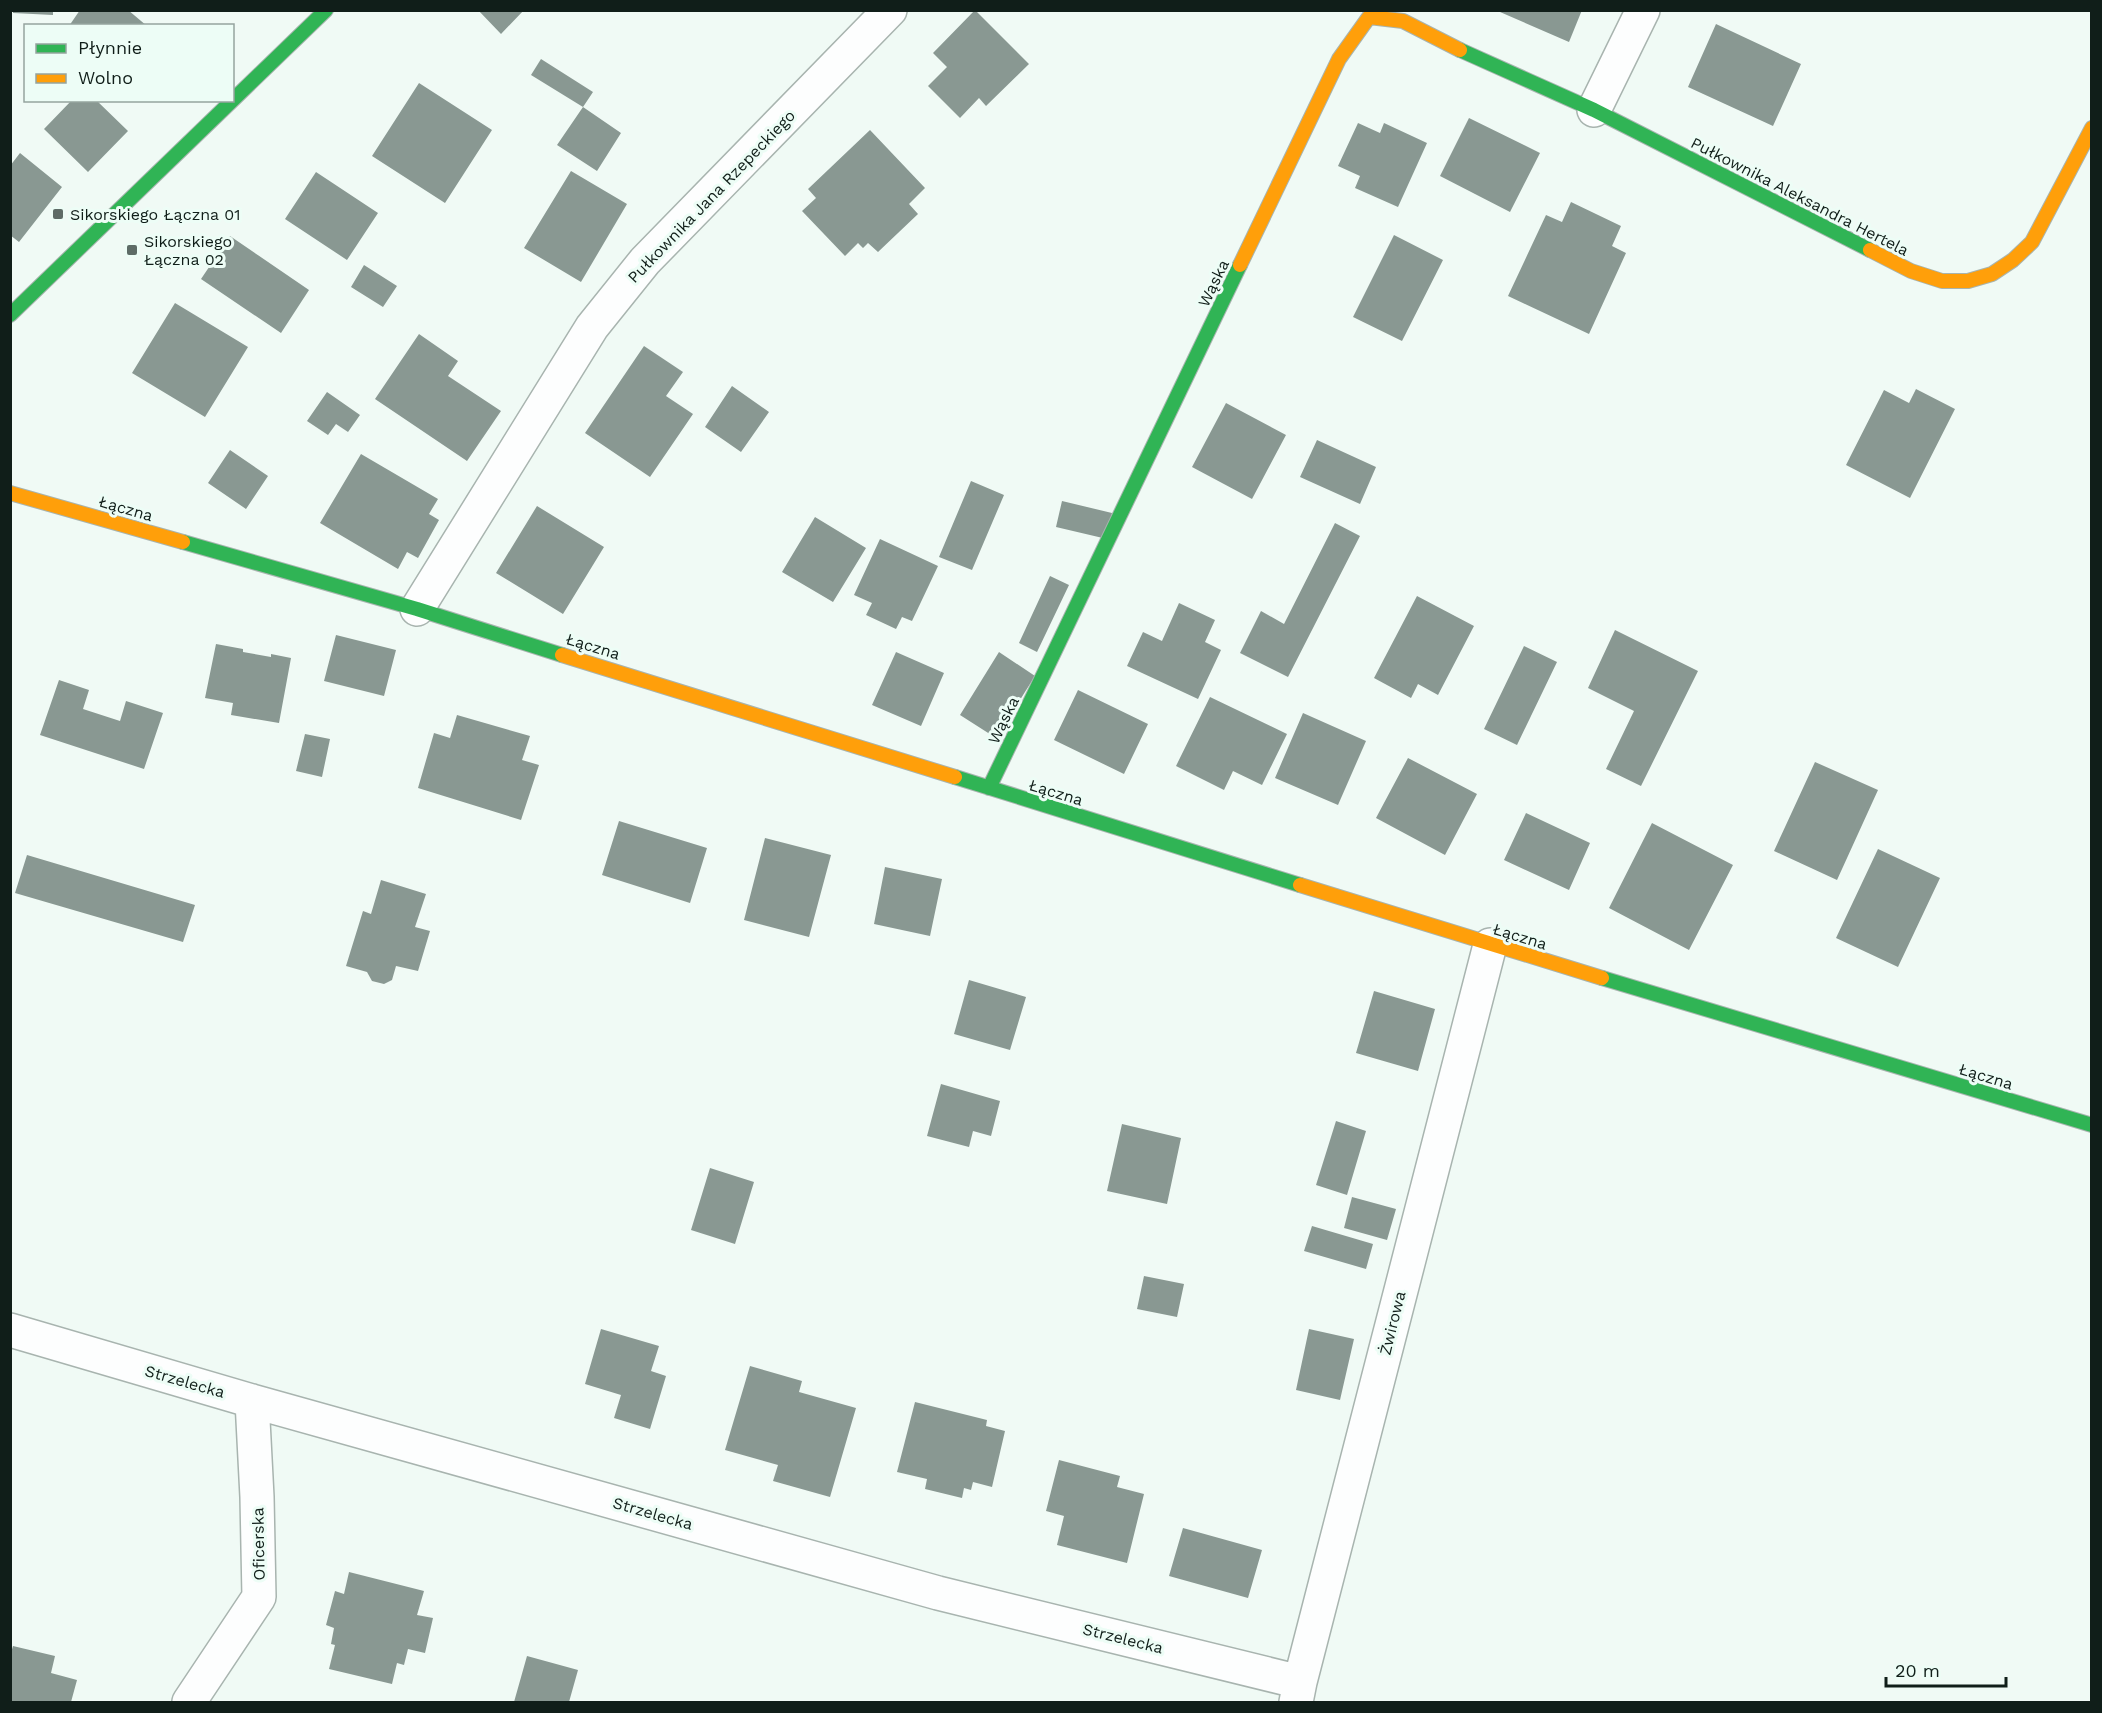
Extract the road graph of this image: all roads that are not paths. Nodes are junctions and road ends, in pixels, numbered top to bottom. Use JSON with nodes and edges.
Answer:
{"nodes":[{"id":1,"x":326,"y":10,"type":"edge"},
{"id":2,"x":890,"y":10,"type":"edge"},
{"id":3,"x":1643,"y":10,"type":"edge"},
{"id":4,"x":234,"y":99,"type":"edge"},
{"id":5,"x":231,"y":102,"type":"edge"},
{"id":6,"x":1594,"y":110,"type":"junction"},
{"id":7,"x":2091,"y":128,"type":"edge"},
{"id":8,"x":10,"y":315,"type":"edge"},
{"id":9,"x":10,"y":493,"type":"edge"},
{"id":10,"x":417,"y":609,"type":"junction"},
{"id":11,"x":988,"y":788,"type":"junction"},
{"id":12,"x":1490,"y":945,"type":"junction"},
{"id":13,"x":2091,"y":1125,"type":"edge"},
{"id":14,"x":10,"y":1330,"type":"edge"},
{"id":15,"x":252,"y":1401,"type":"junction"},
{"id":16,"x":1298,"y":1692,"type":"edge"},
{"id":17,"x":189,"y":1702,"type":"edge"}],
"edges":[{"from":1,"to":4,"type":"street"},
{"from":2,"to":10,"type":"street","name":"Pułkownika Jana Rzepeckiego"},
{"from":3,"to":6,"type":"street"},
{"from":5,"to":8,"type":"street"},
{"from":6,"to":7,"type":"street","name":"Pułkownika Aleksandra Hertela"},
{"from":6,"to":11,"type":"street","name":"Wąska"},
{"from":9,"to":10,"type":"street","name":"Łączna"},
{"from":10,"to":11,"type":"street","name":"Łączna"},
{"from":11,"to":12,"type":"street","name":"Łączna"},
{"from":12,"to":13,"type":"street","name":"Łączna"},
{"from":12,"to":16,"type":"street","name":"Żwirowa"},
{"from":14,"to":15,"type":"street","name":"Strzelecka"},
{"from":15,"to":16,"type":"street","name":"Strzelecka"},
{"from":15,"to":17,"type":"street","name":"Oficerska"}]}
